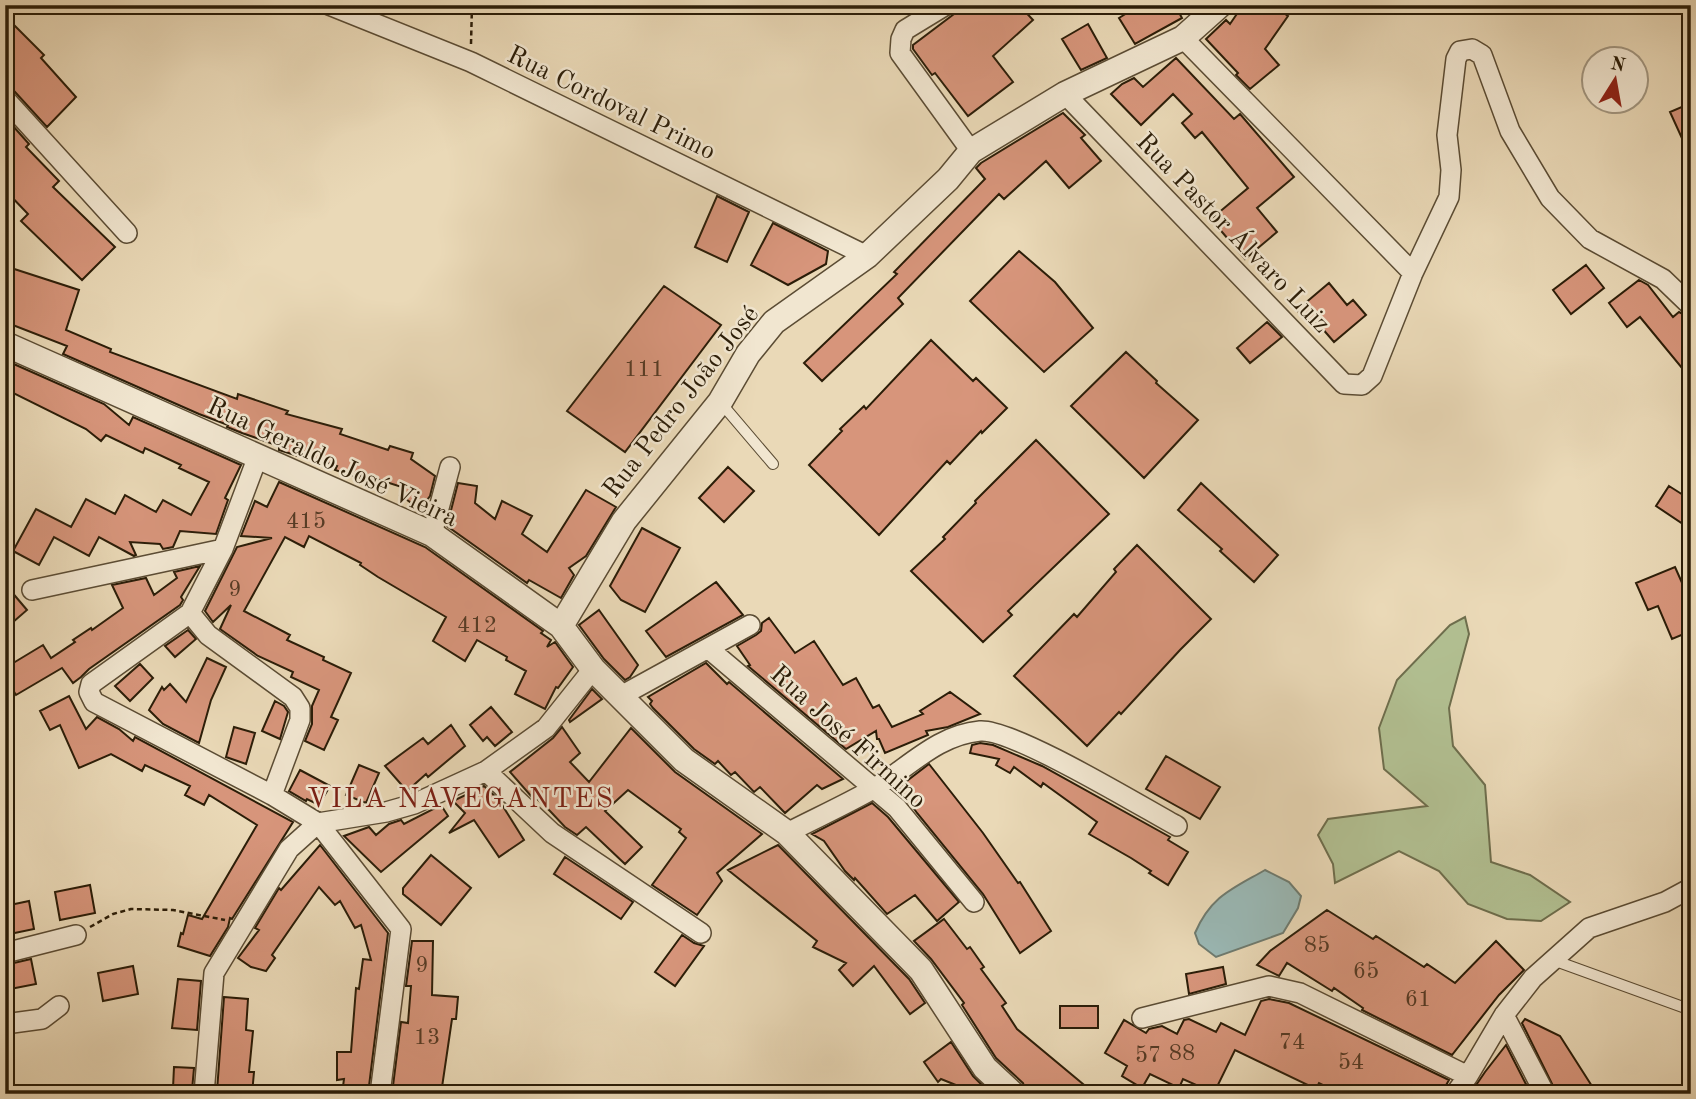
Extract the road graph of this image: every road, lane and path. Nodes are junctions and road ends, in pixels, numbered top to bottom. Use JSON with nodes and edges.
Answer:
{"nodes":[{"id":1,"x":329,"y":5,"type":"edge"},
{"id":2,"x":472,"y":5,"type":"edge"},
{"id":3,"x":946,"y":5,"type":"edge"},
{"id":4,"x":1209,"y":10,"type":"edge"},
{"id":5,"x":1183,"y":38,"type":"junction"},
{"id":6,"x":471,"y":62,"type":"junction"},
{"id":7,"x":1065,"y":94,"type":"junction"},
{"id":8,"x":5,"y":99,"type":"edge"},
{"id":9,"x":971,"y":151,"type":"junction"},
{"id":10,"x":127,"y":233,"type":"dead end"},
{"id":11,"x":867,"y":256,"type":"junction"},
{"id":12,"x":1413,"y":273,"type":"junction"},
{"id":13,"x":1691,"y":306,"type":"edge"},
{"id":14,"x":5,"y":344,"type":"edge"},
{"id":15,"x":720,"y":402,"type":"junction"},
{"id":16,"x":258,"y":456,"type":"junction"},
{"id":17,"x":774,"y":464,"type":"dead end"},
{"id":18,"x":450,"y":467,"type":"dead end"},
{"id":19,"x":432,"y":534,"type":"junction"},
{"id":20,"x":223,"y":549,"type":"junction"},
{"id":21,"x":32,"y":590,"type":"dead end"},
{"id":22,"x":190,"y":613,"type":"junction"},
{"id":23,"x":750,"y":625,"type":"dead end"},
{"id":24,"x":561,"y":626,"type":"junction"},
{"id":25,"x":709,"y":649,"type":"junction"},
{"id":26,"x":593,"y":669,"type":"junction"},
{"id":27,"x":619,"y":697,"type":"junction"},
{"id":28,"x":486,"y":771,"type":"junction"},
{"id":29,"x":875,"y":788,"type":"junction"},
{"id":30,"x":272,"y":795,"type":"junction"},
{"id":31,"x":318,"y":823,"type":"junction"},
{"id":32,"x":1177,"y":826,"type":"dead end"},
{"id":33,"x":787,"y":833,"type":"junction"},
{"id":34,"x":1691,"y":888,"type":"edge"},
{"id":35,"x":974,"y":902,"type":"dead end"},
{"id":36,"x":242,"y":925,"type":"junction"},
{"id":37,"x":701,"y":933,"type":"dead end"},
{"id":38,"x":76,"y":935,"type":"joint"},
{"id":39,"x":5,"y":953,"type":"edge"},
{"id":40,"x":1553,"y":960,"type":"junction"},
{"id":41,"x":59,"y":1006,"type":"dead end"},
{"id":42,"x":1691,"y":1010,"type":"edge"},
{"id":43,"x":1503,"y":1015,"type":"junction"},
{"id":44,"x":1142,"y":1018,"type":"dead end"},
{"id":45,"x":5,"y":1024,"type":"edge"},
{"id":46,"x":1468,"y":1076,"type":"junction"},
{"id":47,"x":204,"y":1094,"type":"edge"},
{"id":48,"x":380,"y":1094,"type":"edge"},
{"id":49,"x":1013,"y":1094,"type":"edge"},
{"id":50,"x":1455,"y":1094,"type":"edge"},
{"id":51,"x":1545,"y":1094,"type":"edge"}],
"edges":[{"from":1,"to":6,"type":"street","name":"Rua Cordoval Primo"},
{"from":2,"to":6,"type":"path"},
{"from":3,"to":9,"type":"street"},
{"from":4,"to":5,"type":"street","name":"Rua Pedro João José"},
{"from":5,"to":7,"type":"street","name":"Rua Pedro João José"},
{"from":5,"to":12,"type":"street"},
{"from":6,"to":11,"type":"street","name":"Rua Cordoval Primo"},
{"from":7,"to":9,"type":"street","name":"Rua Pedro João José"},
{"from":7,"to":12,"type":"street","name":"Rua Pastor Álvaro Luiz"},
{"from":8,"to":10,"type":"street"},
{"from":9,"to":11,"type":"street","name":"Rua Pedro João José"},
{"from":11,"to":15,"type":"street","name":"Rua Pedro João José"},
{"from":12,"to":13,"type":"street"},
{"from":14,"to":16,"type":"street","name":"Rua Geraldo José Vieira"},
{"from":15,"to":17,"type":"lane"},
{"from":15,"to":24,"type":"street","name":"Rua Pedro João José"},
{"from":16,"to":19,"type":"street","name":"Rua Geraldo José Vieira"},
{"from":16,"to":20,"type":"street"},
{"from":18,"to":19,"type":"street"},
{"from":19,"to":24,"type":"street","name":"Rua Geraldo José Vieira"},
{"from":20,"to":21,"type":"street"},
{"from":20,"to":22,"type":"street"},
{"from":22,"to":30,"type":"street"},
{"from":22,"to":30,"type":"street"},
{"from":23,"to":25,"type":"street"},
{"from":24,"to":26,"type":"street","name":"Rua Geraldo José Vieira"},
{"from":25,"to":27,"type":"street"},
{"from":25,"to":29,"type":"street","name":"Rua José Firmino"},
{"from":26,"to":27,"type":"street","name":"Rua Geraldo José Vieira"},
{"from":26,"to":28,"type":"street"},
{"from":27,"to":33,"type":"street","name":"Rua Geraldo José Vieira"},
{"from":28,"to":31,"type":"street"},
{"from":28,"to":37,"type":"street"},
{"from":29,"to":32,"type":"street"},
{"from":29,"to":33,"type":"street"},
{"from":29,"to":35,"type":"street","name":"Rua José Firmino"},
{"from":30,"to":31,"type":"street"},
{"from":31,"to":36,"type":"street"},
{"from":31,"to":48,"type":"street"},
{"from":33,"to":49,"type":"street","name":"Rua Geraldo José Vieira"},
{"from":34,"to":40,"type":"street"},
{"from":36,"to":38,"type":"path"},
{"from":36,"to":47,"type":"street"},
{"from":38,"to":39,"type":"street"},
{"from":40,"to":42,"type":"lane"},
{"from":40,"to":43,"type":"street"},
{"from":41,"to":45,"type":"street"},
{"from":43,"to":46,"type":"street"},
{"from":43,"to":51,"type":"street"},
{"from":44,"to":46,"type":"street"},
{"from":46,"to":50,"type":"street"}]}
